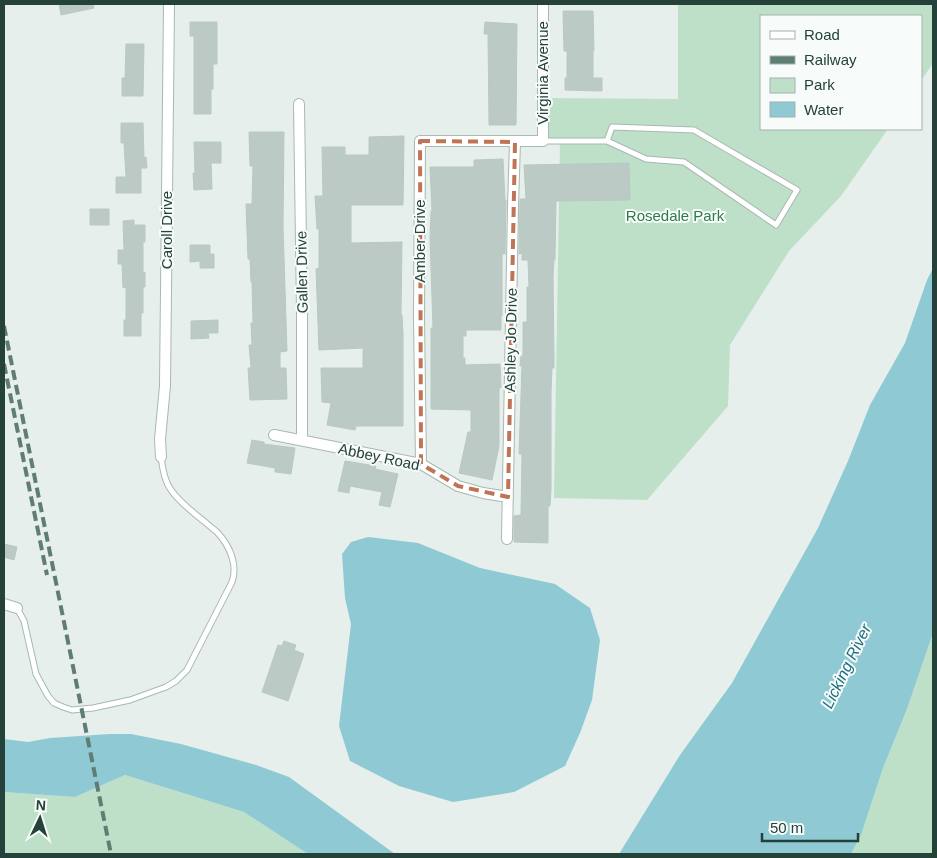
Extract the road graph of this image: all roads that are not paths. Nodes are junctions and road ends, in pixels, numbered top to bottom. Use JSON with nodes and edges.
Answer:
{"nodes":[{"id":1,"x":169,"y":4,"type":"edge"},
{"id":2,"x":543,"y":4,"type":"edge"},
{"id":3,"x":299,"y":104,"type":"dead end"},
{"id":4,"x":607,"y":140,"type":"junction"},
{"id":5,"x":543,"y":141,"type":"junction"},
{"id":6,"x":515,"y":142,"type":"junction"},
{"id":7,"x":274,"y":436,"type":"dead end"},
{"id":8,"x":302,"y":440,"type":"junction"},
{"id":9,"x":161,"y":457,"type":"joint"},
{"id":10,"x":421,"y":464,"type":"junction"},
{"id":11,"x":508,"y":497,"type":"junction"},
{"id":12,"x":508,"y":539,"type":"dead end"},
{"id":13,"x":4,"y":604,"type":"edge"},
{"id":14,"x":17,"y":608,"type":"joint"}],
"edges":[{"from":1,"to":9,"type":"street","name":"Caroll Drive"},
{"from":2,"to":5,"type":"street","name":"Virginia Avenue"},
{"from":3,"to":8,"type":"street","name":"Gallen Drive"},
{"from":4,"to":4,"type":"lane"},
{"from":4,"to":5,"type":"lane"},
{"from":5,"to":6,"type":"street","name":"Amber Drive"},
{"from":6,"to":10,"type":"street","name":"Amber Drive"},
{"from":6,"to":11,"type":"street","name":"Ashley Jo Drive"},
{"from":7,"to":8,"type":"street","name":"Abbey Road"},
{"from":8,"to":10,"type":"street","name":"Abbey Road"},
{"from":9,"to":14,"type":"lane"},
{"from":10,"to":11,"type":"street","name":"Abbey Road"},
{"from":11,"to":12,"type":"street","name":"Ashley Jo Drive"},
{"from":13,"to":14,"type":"street"}]}
